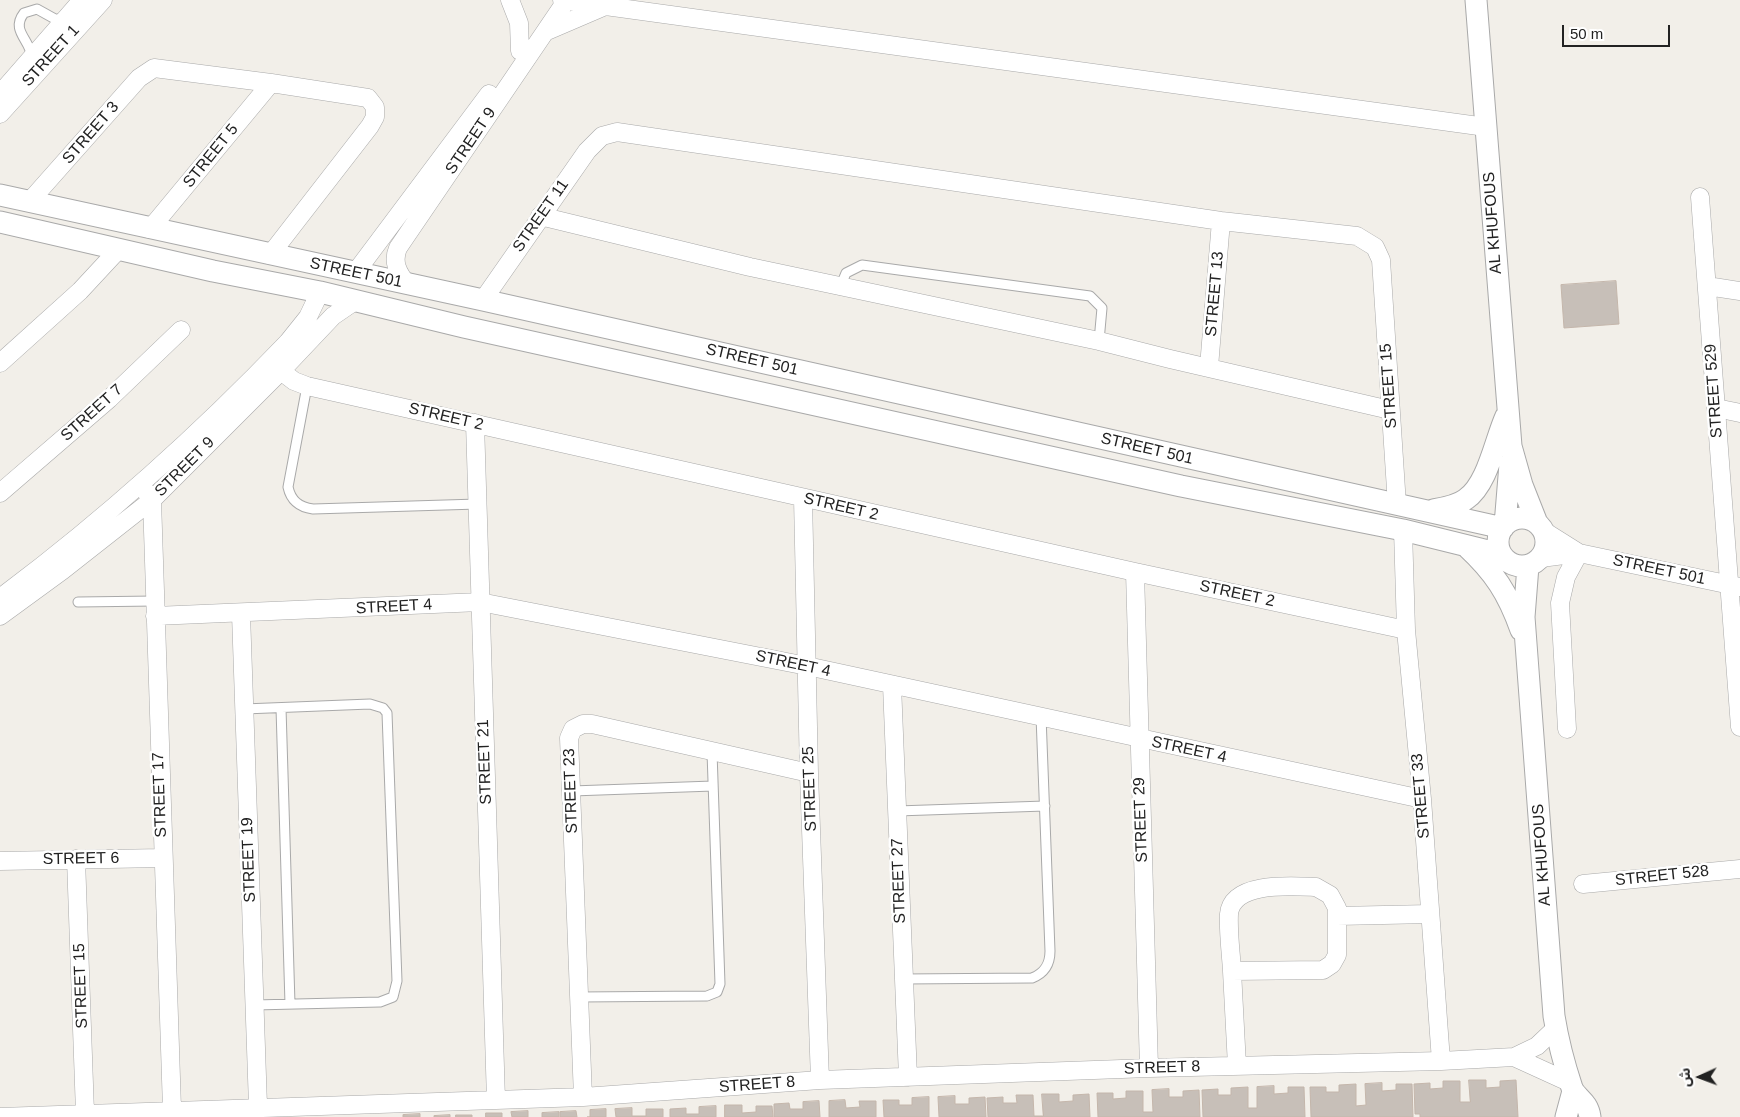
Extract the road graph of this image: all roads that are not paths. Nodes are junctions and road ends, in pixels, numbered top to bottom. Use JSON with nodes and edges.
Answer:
{"nodes":[{"id":1,"x":82,"y":0,"type":"edge"},
{"id":2,"x":103,"y":0,"type":"edge"},
{"id":3,"x":510,"y":0,"type":"edge"},
{"id":4,"x":560,"y":0,"type":"edge"},
{"id":5,"x":1476,"y":0,"type":"edge"},
{"id":6,"x":607,"y":6,"type":"junction"},
{"id":7,"x":67,"y":18,"type":"junction"},
{"id":8,"x":546,"y":31,"type":"junction"},
{"id":9,"x":520,"y":51,"type":"junction"},
{"id":10,"x":32,"y":59,"type":"junction"},
{"id":11,"x":271,"y":83,"type":"junction"},
{"id":12,"x":0,"y":94,"type":"edge"},
{"id":13,"x":0,"y":114,"type":"edge"},
{"id":14,"x":1486,"y":127,"type":"junction"},
{"id":15,"x":0,"y":195,"type":"edge"},
{"id":16,"x":1700,"y":197,"type":"dead end"},
{"id":17,"x":30,"y":202,"type":"junction"},
{"id":18,"x":540,"y":216,"type":"junction"},
{"id":19,"x":1222,"y":221,"type":"junction"},
{"id":20,"x":0,"y":222,"type":"edge"},
{"id":21,"x":150,"y":229,"type":"junction"},
{"id":22,"x":119,"y":249,"type":"junction"},
{"id":23,"x":270,"y":255,"type":"junction"},
{"id":24,"x":355,"y":273,"type":"junction"},
{"id":25,"x":407,"y":284,"type":"junction"},
{"id":26,"x":841,"y":285,"type":"junction"},
{"id":27,"x":1707,"y":286,"type":"junction"},
{"id":28,"x":1740,"y":291,"type":"edge"},
{"id":29,"x":320,"y":292,"type":"junction"},
{"id":30,"x":483,"y":300,"type":"junction"},
{"id":31,"x":355,"y":301,"type":"junction"},
{"id":32,"x":181,"y":330,"type":"dead end"},
{"id":33,"x":1099,"y":341,"type":"junction"},
{"id":34,"x":0,"y":363,"type":"edge"},
{"id":35,"x":1209,"y":367,"type":"junction"},
{"id":36,"x":281,"y":372,"type":"junction"},
{"id":37,"x":306,"y":386,"type":"junction"},
{"id":38,"x":1716,"y":408,"type":"junction"},
{"id":39,"x":1390,"y":410,"type":"junction"},
{"id":40,"x":1507,"y":413,"type":"junction"},
{"id":41,"x":1740,"y":414,"type":"edge"},
{"id":42,"x":475,"y":423,"type":"junction"},
{"id":43,"x":1511,"y":446,"type":"junction"},
{"id":44,"x":3,"y":484,"type":"edge"},
{"id":45,"x":141,"y":485,"type":"junction"},
{"id":46,"x":803,"y":498,"type":"junction"},
{"id":47,"x":152,"y":500,"type":"junction"},
{"id":48,"x":478,"y":504,"type":"junction"},
{"id":49,"x":1398,"y":505,"type":"junction"},
{"id":50,"x":1429,"y":511,"type":"junction"},
{"id":51,"x":1504,"y":526,"type":"junction"},
{"id":52,"x":1540,"y":527,"type":"junction"},
{"id":53,"x":1403,"y":530,"type":"junction"},
{"id":54,"x":1464,"y":544,"type":"junction"},
{"id":55,"x":1579,"y":553,"type":"junction"},
{"id":56,"x":1504,"y":558,"type":"junction"},
{"id":57,"x":1535,"y":562,"type":"junction"},
{"id":58,"x":1135,"y":572,"type":"junction"},
{"id":59,"x":1734,"y":586,"type":"edge"},
{"id":60,"x":0,"y":598,"type":"edge"},
{"id":61,"x":78,"y":602,"type":"dead end"},
{"id":62,"x":480,"y":602,"type":"junction"},
{"id":63,"x":155,"y":608,"type":"junction"},
{"id":64,"x":241,"y":614,"type":"junction"},
{"id":65,"x":0,"y":616,"type":"edge"},
{"id":66,"x":1524,"y":617,"type":"junction"},
{"id":67,"x":1406,"y":630,"type":"junction"},
{"id":68,"x":1526,"y":646,"type":"junction"},
{"id":69,"x":807,"y":666,"type":"junction"},
{"id":70,"x":892,"y":685,"type":"junction"},
{"id":71,"x":281,"y":708,"type":"junction"},
{"id":72,"x":244,"y":709,"type":"junction"},
{"id":73,"x":1041,"y":716,"type":"junction"},
{"id":74,"x":1740,"y":727,"type":"edge"},
{"id":75,"x":1567,"y":729,"type":"dead end"},
{"id":76,"x":1138,"y":739,"type":"junction"},
{"id":77,"x":712,"y":752,"type":"junction"},
{"id":78,"x":809,"y":773,"type":"junction"},
{"id":79,"x":713,"y":786,"type":"junction"},
{"id":80,"x":572,"y":791,"type":"junction"},
{"id":81,"x":1422,"y":800,"type":"junction"},
{"id":82,"x":1044,"y":806,"type":"junction"},
{"id":83,"x":896,"y":812,"type":"junction"},
{"id":84,"x":162,"y":858,"type":"junction"},
{"id":85,"x":76,"y":859,"type":"junction"},
{"id":86,"x":0,"y":861,"type":"edge"},
{"id":87,"x":1740,"y":869,"type":"edge"},
{"id":88,"x":1584,"y":884,"type":"dead end"},
{"id":89,"x":1430,"y":914,"type":"junction"},
{"id":90,"x":1337,"y":916,"type":"junction"},
{"id":91,"x":1232,"y":971,"type":"junction"},
{"id":92,"x":903,"y":979,"type":"junction"},
{"id":93,"x":578,"y":997,"type":"junction"},
{"id":94,"x":290,"y":1004,"type":"junction"},
{"id":95,"x":254,"y":1005,"type":"junction"},
{"id":96,"x":1556,"y":1028,"type":"junction"},
{"id":97,"x":1514,"y":1057,"type":"junction"},
{"id":98,"x":1440,"y":1061,"type":"junction"},
{"id":99,"x":1237,"y":1066,"type":"junction"},
{"id":100,"x":1149,"y":1068,"type":"junction"},
{"id":101,"x":908,"y":1078,"type":"junction"},
{"id":102,"x":820,"y":1080,"type":"junction"},
{"id":103,"x":1572,"y":1087,"type":"junction"},
{"id":104,"x":584,"y":1097,"type":"junction"},
{"id":105,"x":496,"y":1100,"type":"junction"},
{"id":106,"x":258,"y":1106,"type":"junction"},
{"id":107,"x":172,"y":1109,"type":"junction"},
{"id":108,"x":85,"y":1113,"type":"junction"},
{"id":109,"x":0,"y":1117,"type":"edge"},
{"id":110,"x":1566,"y":1117,"type":"edge"},
{"id":111,"x":1590,"y":1117,"type":"edge"}],
"edges":[{"from":1,"to":7,"type":"street","name":"STREET 1"},
{"from":2,"to":13,"type":"street","name":"STREET 1"},
{"from":3,"to":9,"type":"street"},
{"from":4,"to":6,"type":"street"},
{"from":4,"to":8,"type":"street","name":"STREET 9"},
{"from":4,"to":9,"type":"street","name":"STREET 9"},
{"from":5,"to":14,"type":"street","name":"AL KHUFOUS"},
{"from":6,"to":8,"type":"street"},
{"from":6,"to":14,"type":"street"},
{"from":7,"to":10,"type":"street","name":"STREET 1"},
{"from":7,"to":10,"type":"lane"},
{"from":8,"to":25,"type":"street","name":"STREET 9"},
{"from":9,"to":24,"type":"street","name":"STREET 9"},
{"from":10,"to":12,"type":"street","name":"STREET 1"},
{"from":11,"to":17,"type":"street","name":"STREET 3"},
{"from":11,"to":21,"type":"street","name":"STREET 5"},
{"from":11,"to":23,"type":"street"},
{"from":14,"to":40,"type":"street","name":"AL KHUFOUS"},
{"from":15,"to":17,"type":"street","name":"STREET 501"},
{"from":16,"to":27,"type":"street","name":"STREET 529"},
{"from":17,"to":21,"type":"street","name":"STREET 501"},
{"from":18,"to":19,"type":"street","name":"STREET 11"},
{"from":18,"to":26,"type":"street"},
{"from":18,"to":30,"type":"street","name":"STREET 11"},
{"from":19,"to":35,"type":"street","name":"STREET 13"},
{"from":19,"to":39,"type":"street","name":"STREET 15"},
{"from":20,"to":22,"type":"street","name":"STREET 501"},
{"from":21,"to":23,"type":"street","name":"STREET 501"},
{"from":22,"to":29,"type":"street","name":"STREET 501"},
{"from":22,"to":34,"type":"street"},
{"from":23,"to":24,"type":"street","name":"STREET 501"},
{"from":24,"to":25,"type":"street","name":"STREET 501"},
{"from":25,"to":30,"type":"street","name":"STREET 501"},
{"from":26,"to":33,"type":"street"},
{"from":26,"to":33,"type":"lane"},
{"from":27,"to":28,"type":"street"},
{"from":27,"to":38,"type":"street","name":"STREET 529"},
{"from":29,"to":31,"type":"street","name":"STREET 501"},
{"from":29,"to":45,"type":"street","name":"STREET 9"},
{"from":30,"to":49,"type":"street","name":"STREET 501"},
{"from":31,"to":36,"type":"street","name":"STREET 9"},
{"from":31,"to":53,"type":"street","name":"STREET 501"},
{"from":32,"to":44,"type":"street","name":"STREET 7"},
{"from":33,"to":35,"type":"street"},
{"from":35,"to":39,"type":"street"},
{"from":36,"to":37,"type":"street","name":"STREET 2"},
{"from":36,"to":47,"type":"street","name":"STREET 9"},
{"from":37,"to":42,"type":"street","name":"STREET 2"},
{"from":37,"to":48,"type":"lane"},
{"from":38,"to":41,"type":"street"},
{"from":38,"to":59,"type":"street","name":"STREET 529"},
{"from":39,"to":49,"type":"street","name":"STREET 15"},
{"from":40,"to":43,"type":"street","name":"AL KHUFOUS"},
{"from":40,"to":50,"type":"street"},
{"from":42,"to":46,"type":"street","name":"STREET 2"},
{"from":42,"to":48,"type":"street","name":"STREET 21"},
{"from":43,"to":51,"type":"street","name":"AL KHUFOUS"},
{"from":43,"to":52,"type":"street","name":"AL KHUFOUS"},
{"from":45,"to":47,"type":"street"},
{"from":45,"to":60,"type":"street","name":"STREET 9"},
{"from":46,"to":58,"type":"street","name":"STREET 2"},
{"from":46,"to":69,"type":"street","name":"STREET 25"},
{"from":47,"to":63,"type":"street","name":"STREET 17"},
{"from":47,"to":65,"type":"street","name":"STREET 9"},
{"from":48,"to":62,"type":"street","name":"STREET 21"},
{"from":49,"to":50,"type":"street","name":"STREET 501"},
{"from":50,"to":51,"type":"street","name":"STREET 501"},
{"from":51,"to":52,"type":"street"},
{"from":51,"to":56,"type":"street"},
{"from":52,"to":55,"type":"street","name":"STREET 501"},
{"from":52,"to":57,"type":"street"},
{"from":53,"to":54,"type":"street","name":"STREET 501"},
{"from":53,"to":67,"type":"street","name":"STREET 33"},
{"from":54,"to":56,"type":"street","name":"STREET 501"},
{"from":54,"to":68,"type":"street"},
{"from":55,"to":57,"type":"street","name":"STREET 501"},
{"from":55,"to":59,"type":"street","name":"STREET 501"},
{"from":55,"to":75,"type":"street"},
{"from":56,"to":57,"type":"street"},
{"from":56,"to":66,"type":"street","name":"AL KHUFOUS"},
{"from":57,"to":66,"type":"street","name":"AL KHUFOUS"},
{"from":58,"to":67,"type":"street","name":"STREET 2"},
{"from":58,"to":76,"type":"street","name":"STREET 29"},
{"from":59,"to":74,"type":"street"},
{"from":61,"to":63,"type":"lane"},
{"from":62,"to":64,"type":"street","name":"STREET 4"},
{"from":62,"to":69,"type":"street","name":"STREET 4"},
{"from":62,"to":105,"type":"street","name":"STREET 21"},
{"from":63,"to":64,"type":"street","name":"STREET 4"},
{"from":63,"to":84,"type":"street","name":"STREET 17"},
{"from":64,"to":72,"type":"street","name":"STREET 19"},
{"from":66,"to":68,"type":"street","name":"AL KHUFOUS"},
{"from":67,"to":81,"type":"street","name":"STREET 33"},
{"from":68,"to":96,"type":"street","name":"AL KHUFOUS"},
{"from":69,"to":70,"type":"street","name":"STREET 4"},
{"from":69,"to":78,"type":"street","name":"STREET 25"},
{"from":70,"to":73,"type":"street","name":"STREET 4"},
{"from":70,"to":83,"type":"street","name":"STREET 27"},
{"from":71,"to":72,"type":"lane"},
{"from":71,"to":94,"type":"lane"},
{"from":71,"to":94,"type":"lane"},
{"from":72,"to":95,"type":"street","name":"STREET 19"},
{"from":73,"to":76,"type":"street","name":"STREET 4"},
{"from":73,"to":82,"type":"lane"},
{"from":76,"to":81,"type":"street","name":"STREET 4"},
{"from":76,"to":100,"type":"street","name":"STREET 29"},
{"from":77,"to":78,"type":"street","name":"STREET 23"},
{"from":77,"to":79,"type":"lane"},
{"from":77,"to":80,"type":"street","name":"STREET 23"},
{"from":78,"to":102,"type":"street","name":"STREET 25"},
{"from":79,"to":80,"type":"lane"},
{"from":79,"to":93,"type":"lane"},
{"from":80,"to":93,"type":"street","name":"STREET 23"},
{"from":81,"to":89,"type":"street","name":"STREET 33"},
{"from":82,"to":83,"type":"lane"},
{"from":82,"to":92,"type":"lane"},
{"from":83,"to":92,"type":"street","name":"STREET 27"},
{"from":84,"to":85,"type":"street","name":"STREET 6"},
{"from":84,"to":107,"type":"street","name":"STREET 17"},
{"from":85,"to":86,"type":"street","name":"STREET 6"},
{"from":85,"to":108,"type":"street","name":"STREET 15"},
{"from":87,"to":88,"type":"street","name":"STREET 528"},
{"from":89,"to":90,"type":"street"},
{"from":89,"to":98,"type":"street","name":"STREET 33"},
{"from":90,"to":91,"type":"street"},
{"from":90,"to":91,"type":"street"},
{"from":91,"to":99,"type":"street"},
{"from":92,"to":101,"type":"street","name":"STREET 27"},
{"from":93,"to":104,"type":"street","name":"STREET 23"},
{"from":94,"to":95,"type":"lane"},
{"from":95,"to":106,"type":"street","name":"STREET 19"},
{"from":96,"to":97,"type":"street","name":"STREET 8"},
{"from":96,"to":103,"type":"street","name":"AL KHUFOUS"},
{"from":97,"to":98,"type":"street","name":"STREET 8"},
{"from":97,"to":103,"type":"street","name":"STREET 8"},
{"from":98,"to":99,"type":"street","name":"STREET 8"},
{"from":99,"to":100,"type":"street","name":"STREET 8"},
{"from":100,"to":101,"type":"street","name":"STREET 8"},
{"from":101,"to":102,"type":"street","name":"STREET 8"},
{"from":102,"to":104,"type":"street","name":"STREET 8"},
{"from":103,"to":110,"type":"street"},
{"from":103,"to":111,"type":"street","name":"AL KHUFOUS"},
{"from":104,"to":105,"type":"street","name":"STREET 8"},
{"from":105,"to":106,"type":"street","name":"STREET 8"},
{"from":106,"to":107,"type":"street","name":"STREET 8"},
{"from":107,"to":108,"type":"street","name":"STREET 8"},
{"from":108,"to":109,"type":"street","name":"STREET 8"}]}
